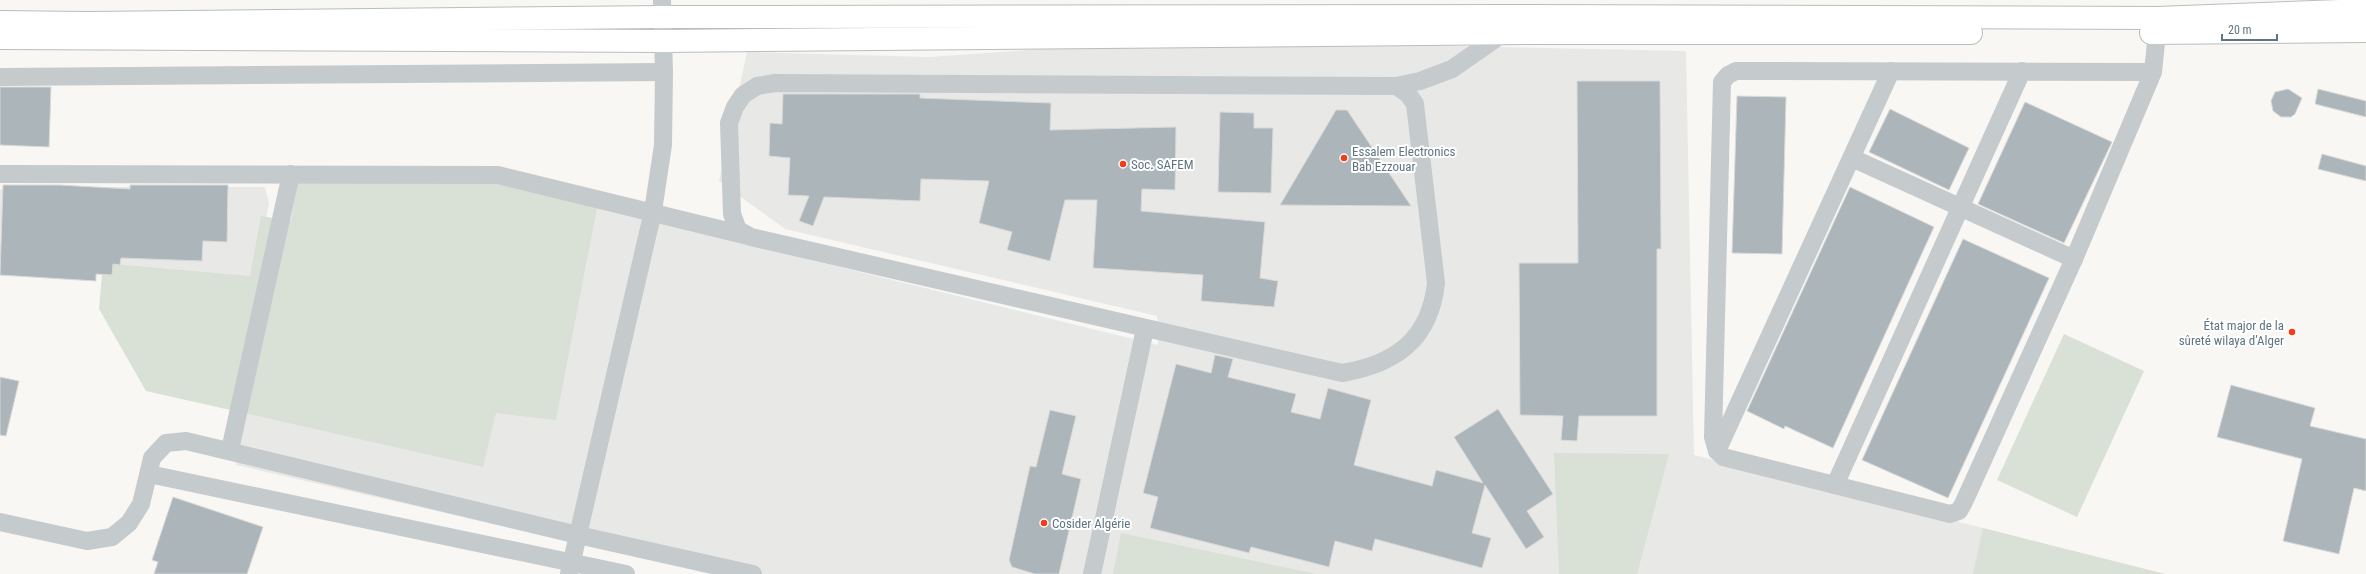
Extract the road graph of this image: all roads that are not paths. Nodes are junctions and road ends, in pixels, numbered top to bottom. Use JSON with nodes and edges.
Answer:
{"nodes":[{"id":1,"x":662,"y":8,"type":"edge"},
{"id":2,"x":2366,"y":10,"type":"edge"},
{"id":3,"x":1529,"y":16,"type":"junction"},
{"id":4,"x":0,"y":22,"type":"edge"},
{"id":5,"x":2157,"y":25,"type":"junction"},
{"id":6,"x":2366,"y":31,"type":"edge"},
{"id":7,"x":1504,"y":33,"type":"junction"},
{"id":8,"x":0,"y":38,"type":"edge"},
{"id":9,"x":663,"y":41,"type":"junction"},
{"id":10,"x":2022,"y":71,"type":"junction"},
{"id":11,"x":664,"y":72,"type":"junction"},
{"id":12,"x":1891,"y":72,"type":"junction"},
{"id":13,"x":2153,"y":72,"type":"junction"},
{"id":14,"x":0,"y":77,"type":"edge"},
{"id":15,"x":1396,"y":86,"type":"junction"},
{"id":16,"x":1852,"y":158,"type":"junction"},
{"id":17,"x":0,"y":174,"type":"edge"},
{"id":18,"x":291,"y":174,"type":"junction"},
{"id":19,"x":1960,"y":208,"type":"junction"},
{"id":20,"x":653,"y":212,"type":"junction"},
{"id":21,"x":751,"y":237,"type":"junction"},
{"id":22,"x":2074,"y":259,"type":"junction"},
{"id":23,"x":1145,"y":329,"type":"junction"},
{"id":24,"x":230,"y":450,"type":"junction"},
{"id":25,"x":1716,"y":451,"type":"junction"},
{"id":26,"x":149,"y":474,"type":"junction"},
{"id":27,"x":1836,"y":485,"type":"junction"},
{"id":28,"x":0,"y":522,"type":"edge"},
{"id":29,"x":578,"y":535,"type":"junction"},
{"id":30,"x":571,"y":568,"type":"edge"},
{"id":31,"x":626,"y":574,"type":"edge"},
{"id":32,"x":753,"y":574,"type":"edge"},
{"id":33,"x":1092,"y":574,"type":"edge"}],
"edges":[{"from":1,"to":3,"type":"main road"},
{"from":1,"to":4,"type":"main road"},
{"from":1,"to":9,"type":"street"},
{"from":2,"to":5,"type":"main road"},
{"from":3,"to":5,"type":"main road"},
{"from":3,"to":7,"type":"street"},
{"from":5,"to":6,"type":"main road"},
{"from":5,"to":7,"type":"main road"},
{"from":5,"to":13,"type":"street"},
{"from":7,"to":9,"type":"main road"},
{"from":7,"to":15,"type":"street"},
{"from":8,"to":9,"type":"main road"},
{"from":9,"to":11,"type":"street"},
{"from":10,"to":12,"type":"street"},
{"from":10,"to":13,"type":"street"},
{"from":10,"to":19,"type":"street"},
{"from":11,"to":14,"type":"street"},
{"from":11,"to":20,"type":"street"},
{"from":12,"to":16,"type":"street"},
{"from":12,"to":25,"type":"street"},
{"from":13,"to":22,"type":"street"},
{"from":15,"to":21,"type":"street"},
{"from":15,"to":23,"type":"street"},
{"from":16,"to":19,"type":"street"},
{"from":16,"to":25,"type":"street"},
{"from":17,"to":18,"type":"street"},
{"from":18,"to":20,"type":"street"},
{"from":18,"to":24,"type":"street"},
{"from":19,"to":22,"type":"street"},
{"from":19,"to":27,"type":"street"},
{"from":20,"to":21,"type":"street"},
{"from":20,"to":29,"type":"street"},
{"from":21,"to":23,"type":"street"},
{"from":22,"to":27,"type":"street"},
{"from":23,"to":33,"type":"street"},
{"from":24,"to":26,"type":"street"},
{"from":24,"to":29,"type":"street"},
{"from":25,"to":27,"type":"street"},
{"from":26,"to":28,"type":"street"},
{"from":26,"to":30,"type":"street"},
{"from":29,"to":30,"type":"street"},
{"from":29,"to":32,"type":"street"},
{"from":30,"to":31,"type":"street"}]}
